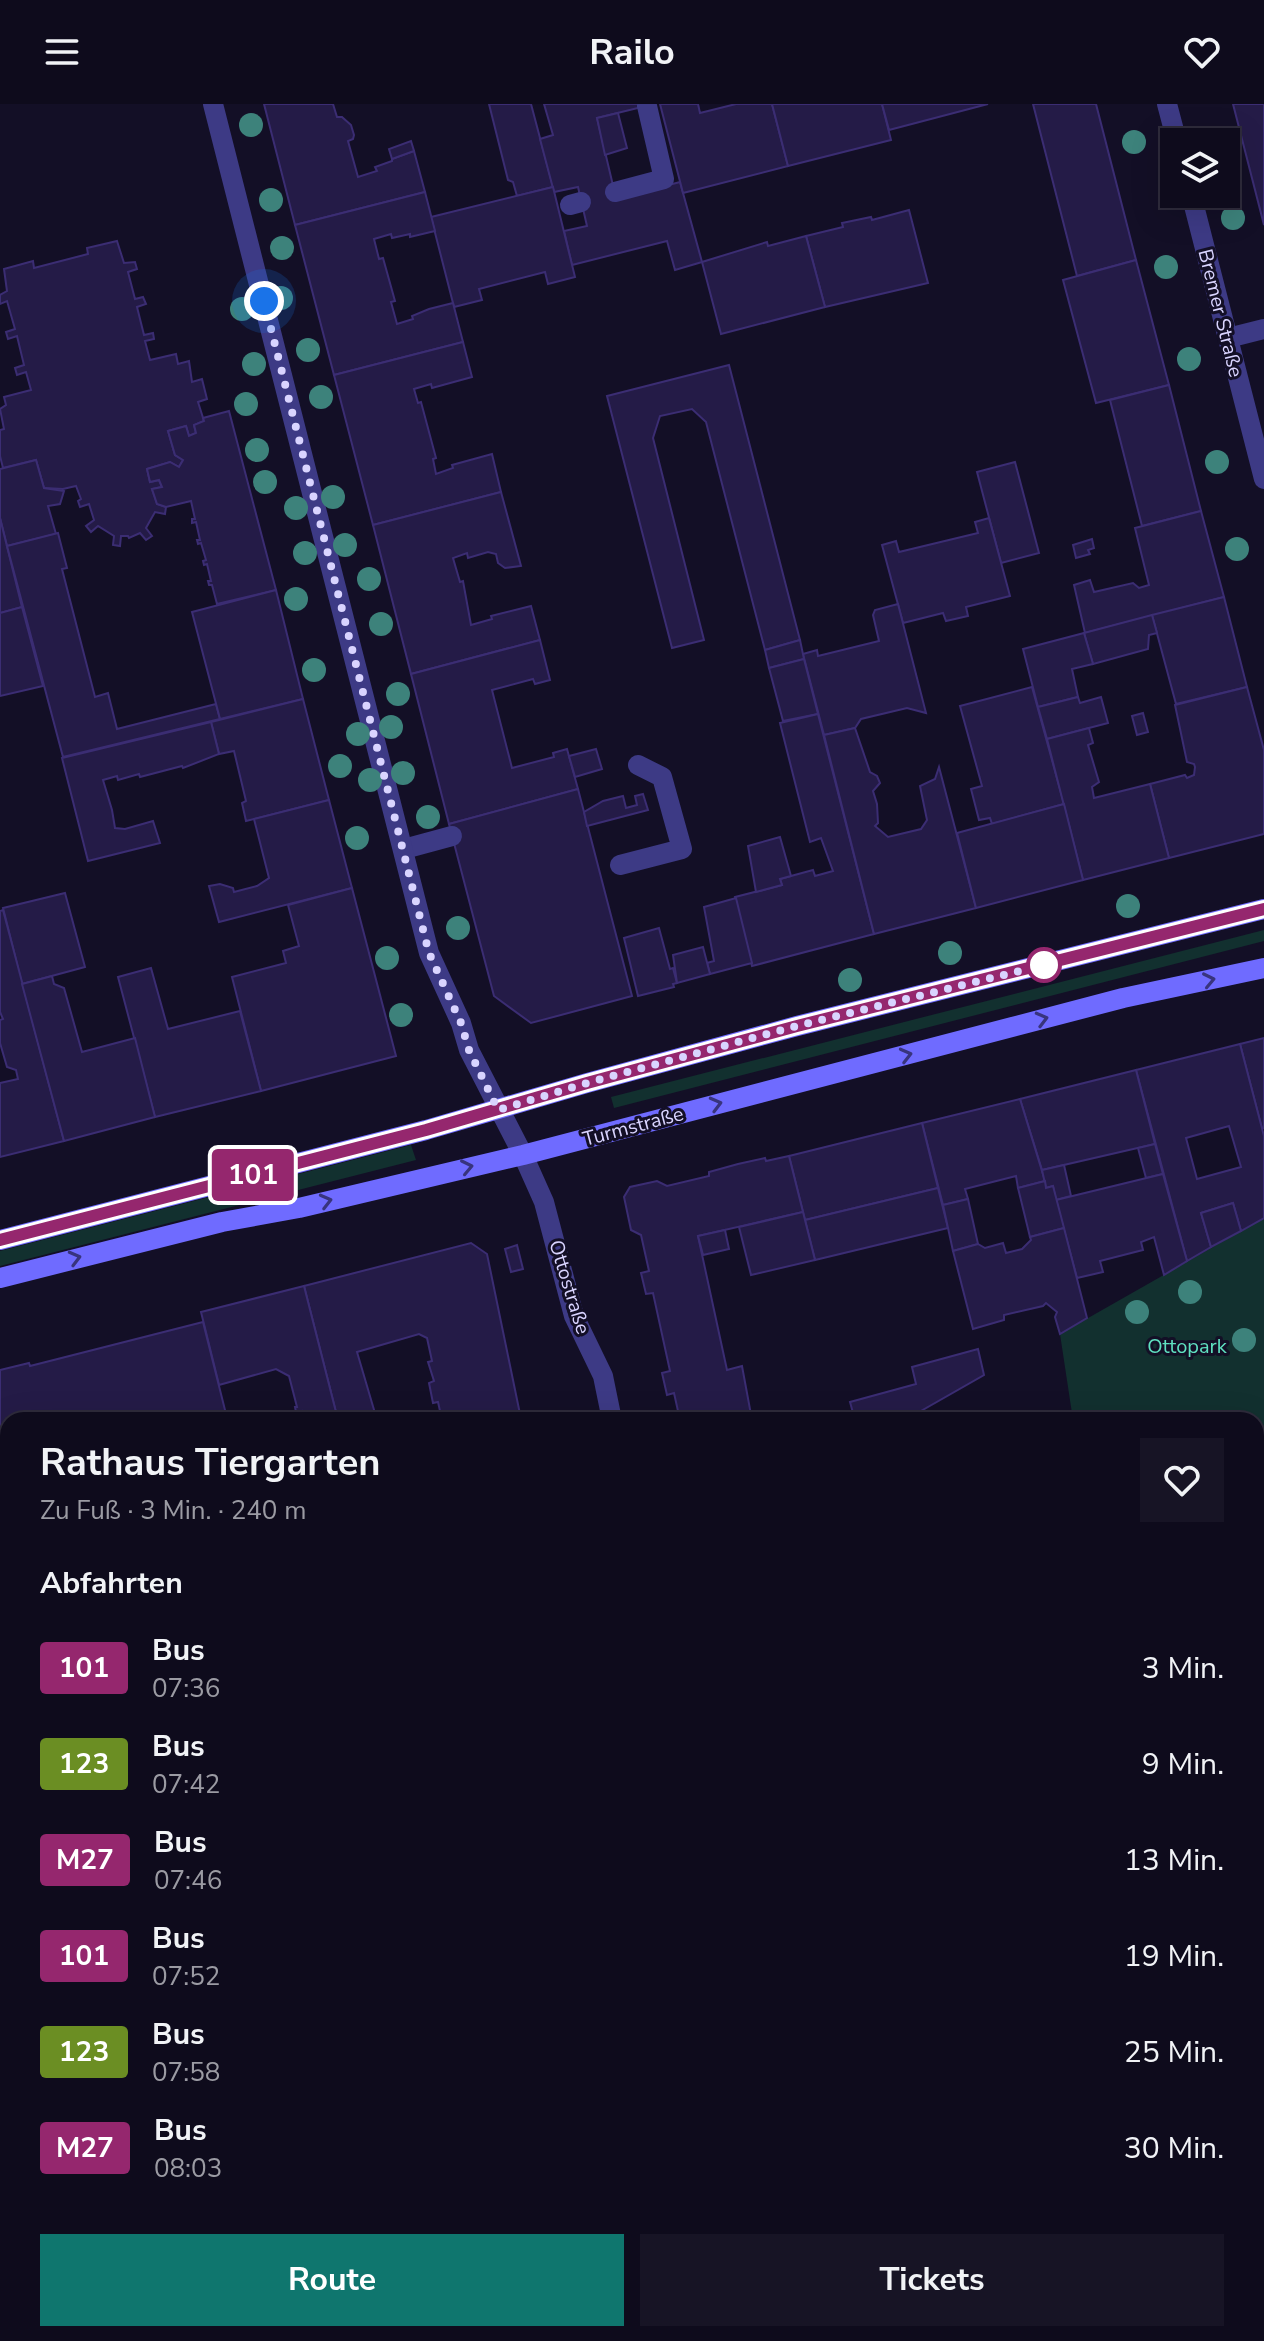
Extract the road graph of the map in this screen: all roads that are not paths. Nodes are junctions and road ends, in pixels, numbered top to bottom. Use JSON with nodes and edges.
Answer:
{"nodes":[{"id":1,"x":213,"y":104,"type":"edge"},
{"id":2,"x":1167,"y":104,"type":"edge"},
{"id":3,"x":647,"y":106,"type":"edge"},
{"id":4,"x":1173,"y":128,"type":"edge"},
{"id":5,"x":615,"y":192,"type":"dead end"},
{"id":6,"x":1195,"y":208,"type":"edge"},
{"id":7,"x":1264,"y":329,"type":"edge"},
{"id":8,"x":1228,"y":338,"type":"junction"},
{"id":9,"x":1264,"y":479,"type":"edge"},
{"id":10,"x":638,"y":765,"type":"dead end"},
{"id":11,"x":452,"y":836,"type":"dead end"},
{"id":12,"x":404,"y":849,"type":"junction"},
{"id":13,"x":620,"y":865,"type":"dead end"},
{"id":14,"x":1264,"y":909,"type":"edge"},
{"id":15,"x":1264,"y":968,"type":"edge"},
{"id":16,"x":498,"y":1110,"type":"junction"},
{"id":17,"x":523,"y":1155,"type":"junction"},
{"id":18,"x":0,"y":1240,"type":"edge"},
{"id":19,"x":0,"y":1278,"type":"edge"},
{"id":20,"x":610,"y":1412,"type":"edge"}],
"edges":[{"from":1,"to":12,"type":"street","name":"Ottostraße"},
{"from":2,"to":4,"type":"street"},
{"from":3,"to":5,"type":"street"},
{"from":6,"to":8,"type":"street","name":"Bremer Straße"},
{"from":7,"to":8,"type":"street"},
{"from":8,"to":9,"type":"street","name":"Bremer Straße"},
{"from":10,"to":13,"type":"street"},
{"from":11,"to":12,"type":"street"},
{"from":12,"to":16,"type":"street","name":"Ottostraße"},
{"from":14,"to":16,"type":"main road"},
{"from":17,"to":15,"type":"main road","name":"Turmstraße","one_way":true},
{"from":16,"to":17,"type":"street","name":"Ottostraße"},
{"from":16,"to":18,"type":"main road"},
{"from":19,"to":17,"type":"main road","name":"Turmstraße","one_way":true},
{"from":17,"to":20,"type":"street","name":"Ottostraße"}]}
